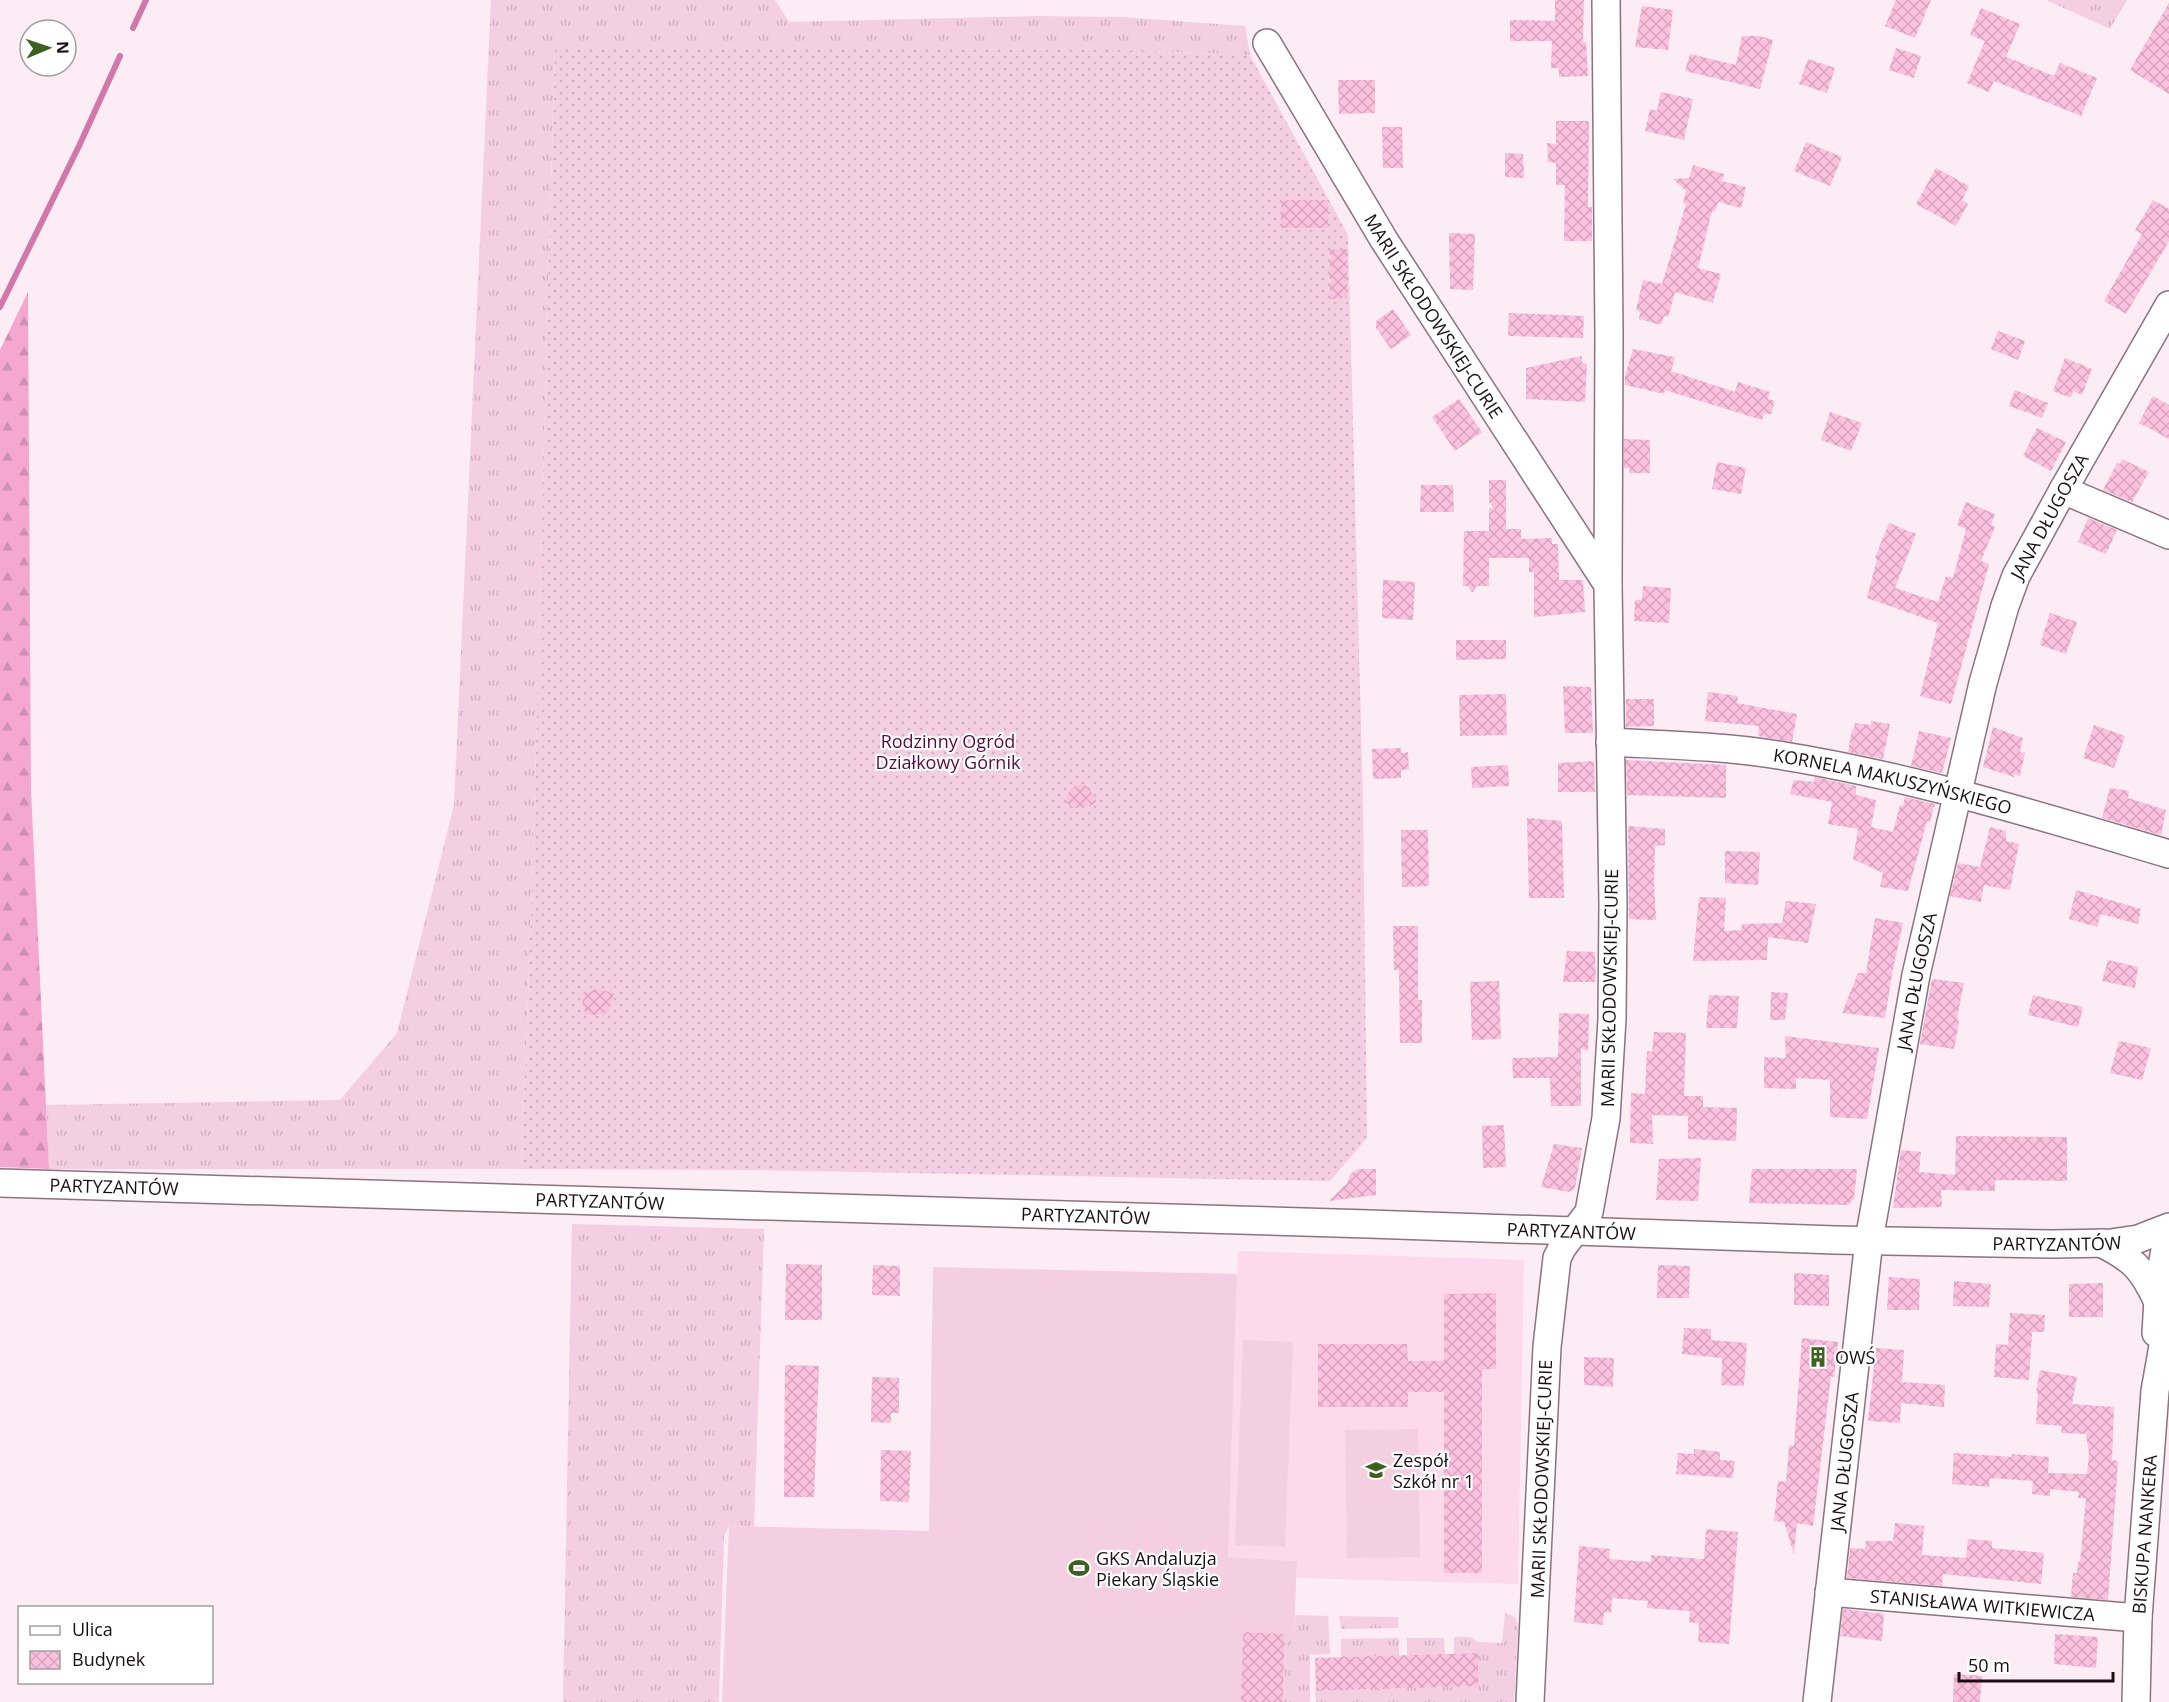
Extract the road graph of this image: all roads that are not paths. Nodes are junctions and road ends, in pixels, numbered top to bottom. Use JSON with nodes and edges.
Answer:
{"nodes":[{"id":1,"x":1606,"y":0,"type":"edge"},
{"id":2,"x":1266,"y":43,"type":"dead end"},
{"id":3,"x":2169,"y":305,"type":"edge"},
{"id":4,"x":2063,"y":490,"type":"junction"},
{"id":5,"x":2169,"y":535,"type":"edge"},
{"id":6,"x":1608,"y":585,"type":"junction"},
{"id":7,"x":1610,"y":742,"type":"junction"},
{"id":8,"x":1958,"y":794,"type":"junction"},
{"id":9,"x":2169,"y":854,"type":"edge"},
{"id":10,"x":0,"y":1183,"type":"edge"},
{"id":11,"x":2169,"y":1228,"type":"edge"},
{"id":12,"x":1576,"y":1230,"type":"junction"},
{"id":13,"x":1869,"y":1240,"type":"junction"},
{"id":14,"x":2102,"y":1243,"type":"junction"},
{"id":15,"x":2163,"y":1306,"type":"edge"},
{"id":16,"x":2163,"y":1353,"type":"edge"},
{"id":17,"x":1829,"y":1592,"type":"junction"},
{"id":18,"x":2138,"y":1618,"type":"junction"},
{"id":19,"x":1530,"y":1702,"type":"edge"},
{"id":20,"x":1817,"y":1702,"type":"edge"},
{"id":21,"x":2136,"y":1702,"type":"edge"}],
"edges":[{"from":1,"to":6,"type":"street","name":"MARII SKŁODOWSKIEJ-CURIE"},
{"from":2,"to":6,"type":"street","name":"MARII SKŁODOWSKIEJ-CURIE"},
{"from":3,"to":4,"type":"street","name":"JANA DŁUGOSZA"},
{"from":4,"to":5,"type":"street"},
{"from":4,"to":8,"type":"street","name":"JANA DŁUGOSZA"},
{"from":6,"to":7,"type":"street","name":"MARII SKŁODOWSKIEJ-CURIE"},
{"from":7,"to":8,"type":"street","name":"KORNELA MAKUSZYŃSKIEGO"},
{"from":7,"to":12,"type":"street","name":"MARII SKŁODOWSKIEJ-CURIE"},
{"from":8,"to":9,"type":"street","name":"KORNELA MAKUSZYŃSKIEGO"},
{"from":8,"to":13,"type":"street","name":"JANA DŁUGOSZA"},
{"from":10,"to":12,"type":"street","name":"PARTYZANTÓW"},
{"from":11,"to":14,"type":"street","name":"PARTYZANTÓW"},
{"from":11,"to":15,"type":"street","name":"BISKUPA NANKERA"},
{"from":12,"to":13,"type":"street","name":"PARTYZANTÓW"},
{"from":12,"to":19,"type":"street","name":"MARII SKŁODOWSKIEJ-CURIE"},
{"from":13,"to":14,"type":"street","name":"PARTYZANTÓW"},
{"from":13,"to":17,"type":"street","name":"JANA DŁUGOSZA"},
{"from":14,"to":15,"type":"street","name":"BISKUPA NANKERA"},
{"from":15,"to":16,"type":"street","name":"BISKUPA NANKERA"},
{"from":16,"to":18,"type":"street","name":"BISKUPA NANKERA"},
{"from":17,"to":18,"type":"street","name":"STANISŁAWA WITKIEWICZA"},
{"from":17,"to":20,"type":"street","name":"JANA DŁUGOSZA"},
{"from":18,"to":21,"type":"street","name":"BISKUPA NANKERA"}]}
